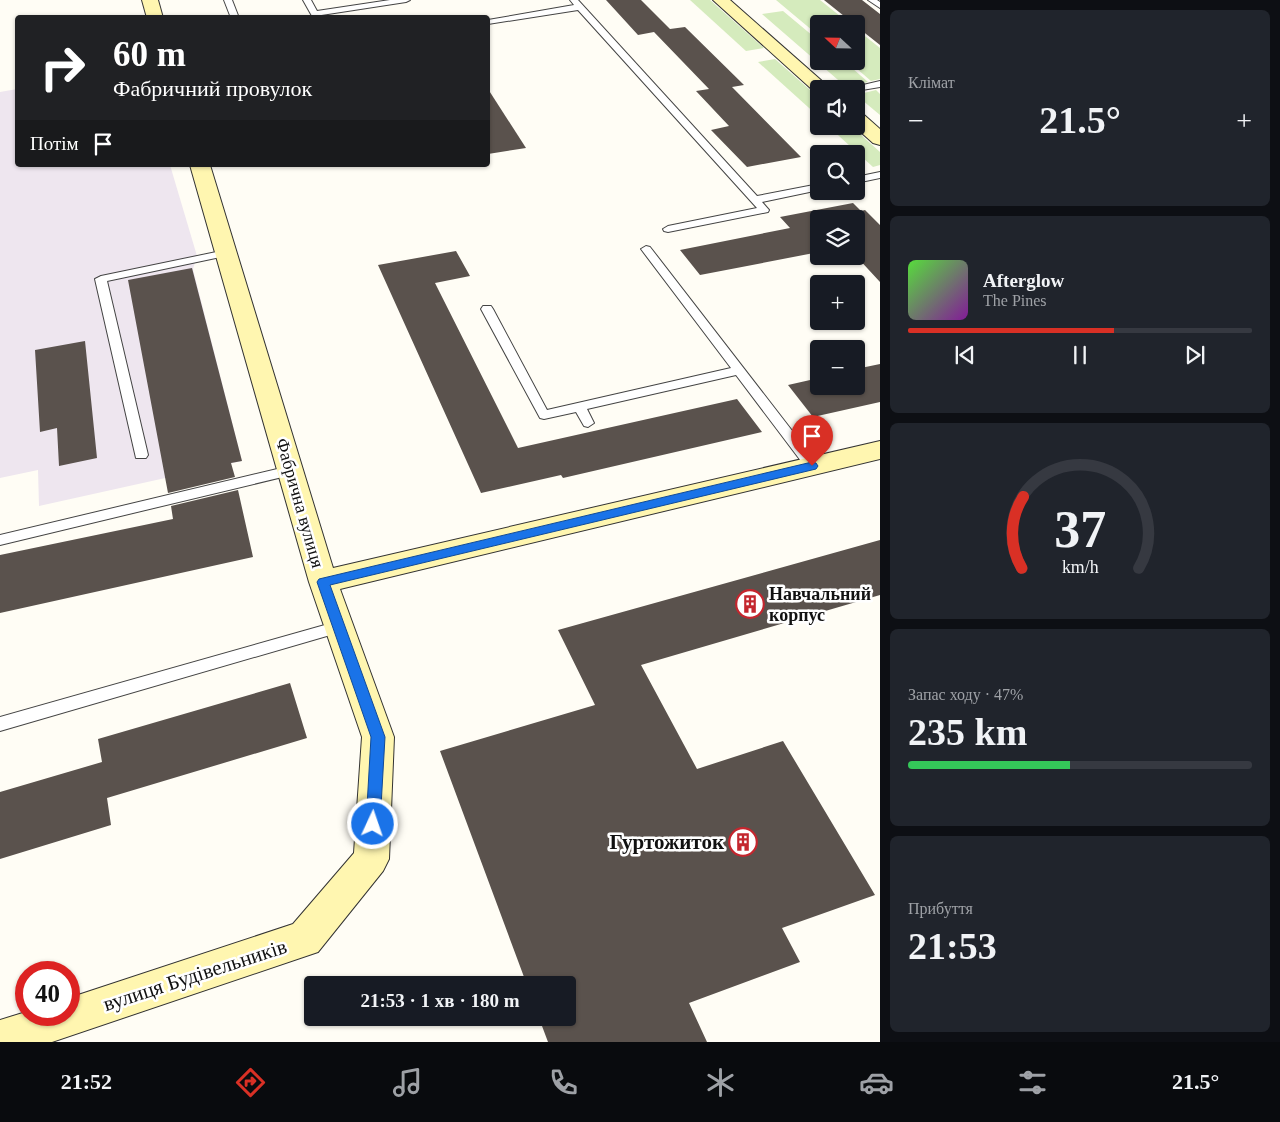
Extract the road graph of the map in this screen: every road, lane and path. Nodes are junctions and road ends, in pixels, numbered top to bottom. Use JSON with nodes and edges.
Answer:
{"nodes":[{"id":1,"x":150,"y":0,"type":"edge"},
{"id":2,"x":228,"y":0,"type":"edge"},
{"id":3,"x":307,"y":0,"type":"edge"},
{"id":4,"x":406,"y":0,"type":"edge"},
{"id":5,"x":721,"y":0,"type":"edge"},
{"id":6,"x":872,"y":0,"type":"edge"},
{"id":7,"x":577,"y":4,"type":"edge"},
{"id":8,"x":880,"y":6,"type":"edge"},
{"id":9,"x":154,"y":15,"type":"edge"},
{"id":10,"x":234,"y":15,"type":"edge"},
{"id":11,"x":490,"y":22,"type":"edge"},
{"id":12,"x":812,"y":80,"type":"edge"},
{"id":13,"x":880,"y":84,"type":"edge"},
{"id":14,"x":865,"y":86,"type":"edge"},
{"id":15,"x":865,"y":126,"type":"edge"},
{"id":16,"x":880,"y":139,"type":"edge"},
{"id":17,"x":201,"y":167,"type":"edge"},
{"id":18,"x":880,"y":176,"type":"edge"},
{"id":19,"x":865,"y":178,"type":"edge"},
{"id":20,"x":810,"y":189,"type":"edge"},
{"id":21,"x":755,"y":200,"type":"junction"},
{"id":22,"x":668,"y":229,"type":"dead end"},
{"id":23,"x":646,"y":249,"type":"dead end"},
{"id":24,"x":226,"y":253,"type":"junction"},
{"id":25,"x":487,"y":309,"type":"dead end"},
{"id":26,"x":739,"y":370,"type":"junction"},
{"id":27,"x":580,"y":407,"type":"junction"},
{"id":28,"x":588,"y":422,"type":"dead end"},
{"id":29,"x":880,"y":450,"type":"edge"},
{"id":30,"x":141,"y":455,"type":"dead end"},
{"id":31,"x":812,"y":466,"type":"junction"},
{"id":32,"x":290,"y":471,"type":"junction"},
{"id":33,"x":0,"y":540,"type":"edge"},
{"id":34,"x":323,"y":582,"type":"junction"},
{"id":35,"x":339,"y":627,"type":"junction"},
{"id":36,"x":0,"y":724,"type":"edge"},
{"id":37,"x":305,"y":939,"type":"joint"},
{"id":38,"x":0,"y":1040,"type":"edge"}],
"edges":[{"from":1,"to":9,"type":"street"},
{"from":2,"to":10,"type":"lane"},
{"from":3,"to":4,"type":"lane"},
{"from":5,"to":12,"type":"street"},
{"from":6,"to":8,"type":"lane"},
{"from":7,"to":11,"type":"lane"},
{"from":7,"to":21,"type":"lane"},
{"from":13,"to":14,"type":"lane"},
{"from":15,"to":16,"type":"street"},
{"from":17,"to":24,"type":"street","name":"Фабрична вулиця"},
{"from":18,"to":19,"type":"lane"},
{"from":20,"to":21,"type":"lane"},
{"from":21,"to":22,"type":"lane"},
{"from":23,"to":26,"type":"lane"},
{"from":24,"to":30,"type":"lane"},
{"from":24,"to":32,"type":"street","name":"Фабрична вулиця"},
{"from":25,"to":27,"type":"lane"},
{"from":26,"to":27,"type":"lane"},
{"from":26,"to":31,"type":"lane"},
{"from":27,"to":28,"type":"lane"},
{"from":29,"to":31,"type":"street"},
{"from":31,"to":34,"type":"street"},
{"from":32,"to":33,"type":"lane"},
{"from":32,"to":34,"type":"street","name":"Фабрична вулиця"},
{"from":34,"to":35,"type":"street","name":"Фабрична вулиця"},
{"from":35,"to":36,"type":"lane"},
{"from":35,"to":37,"type":"street","name":"Фабрична вулиця"},
{"from":37,"to":38,"type":"street","name":"вулиця Будівельників"}]}
